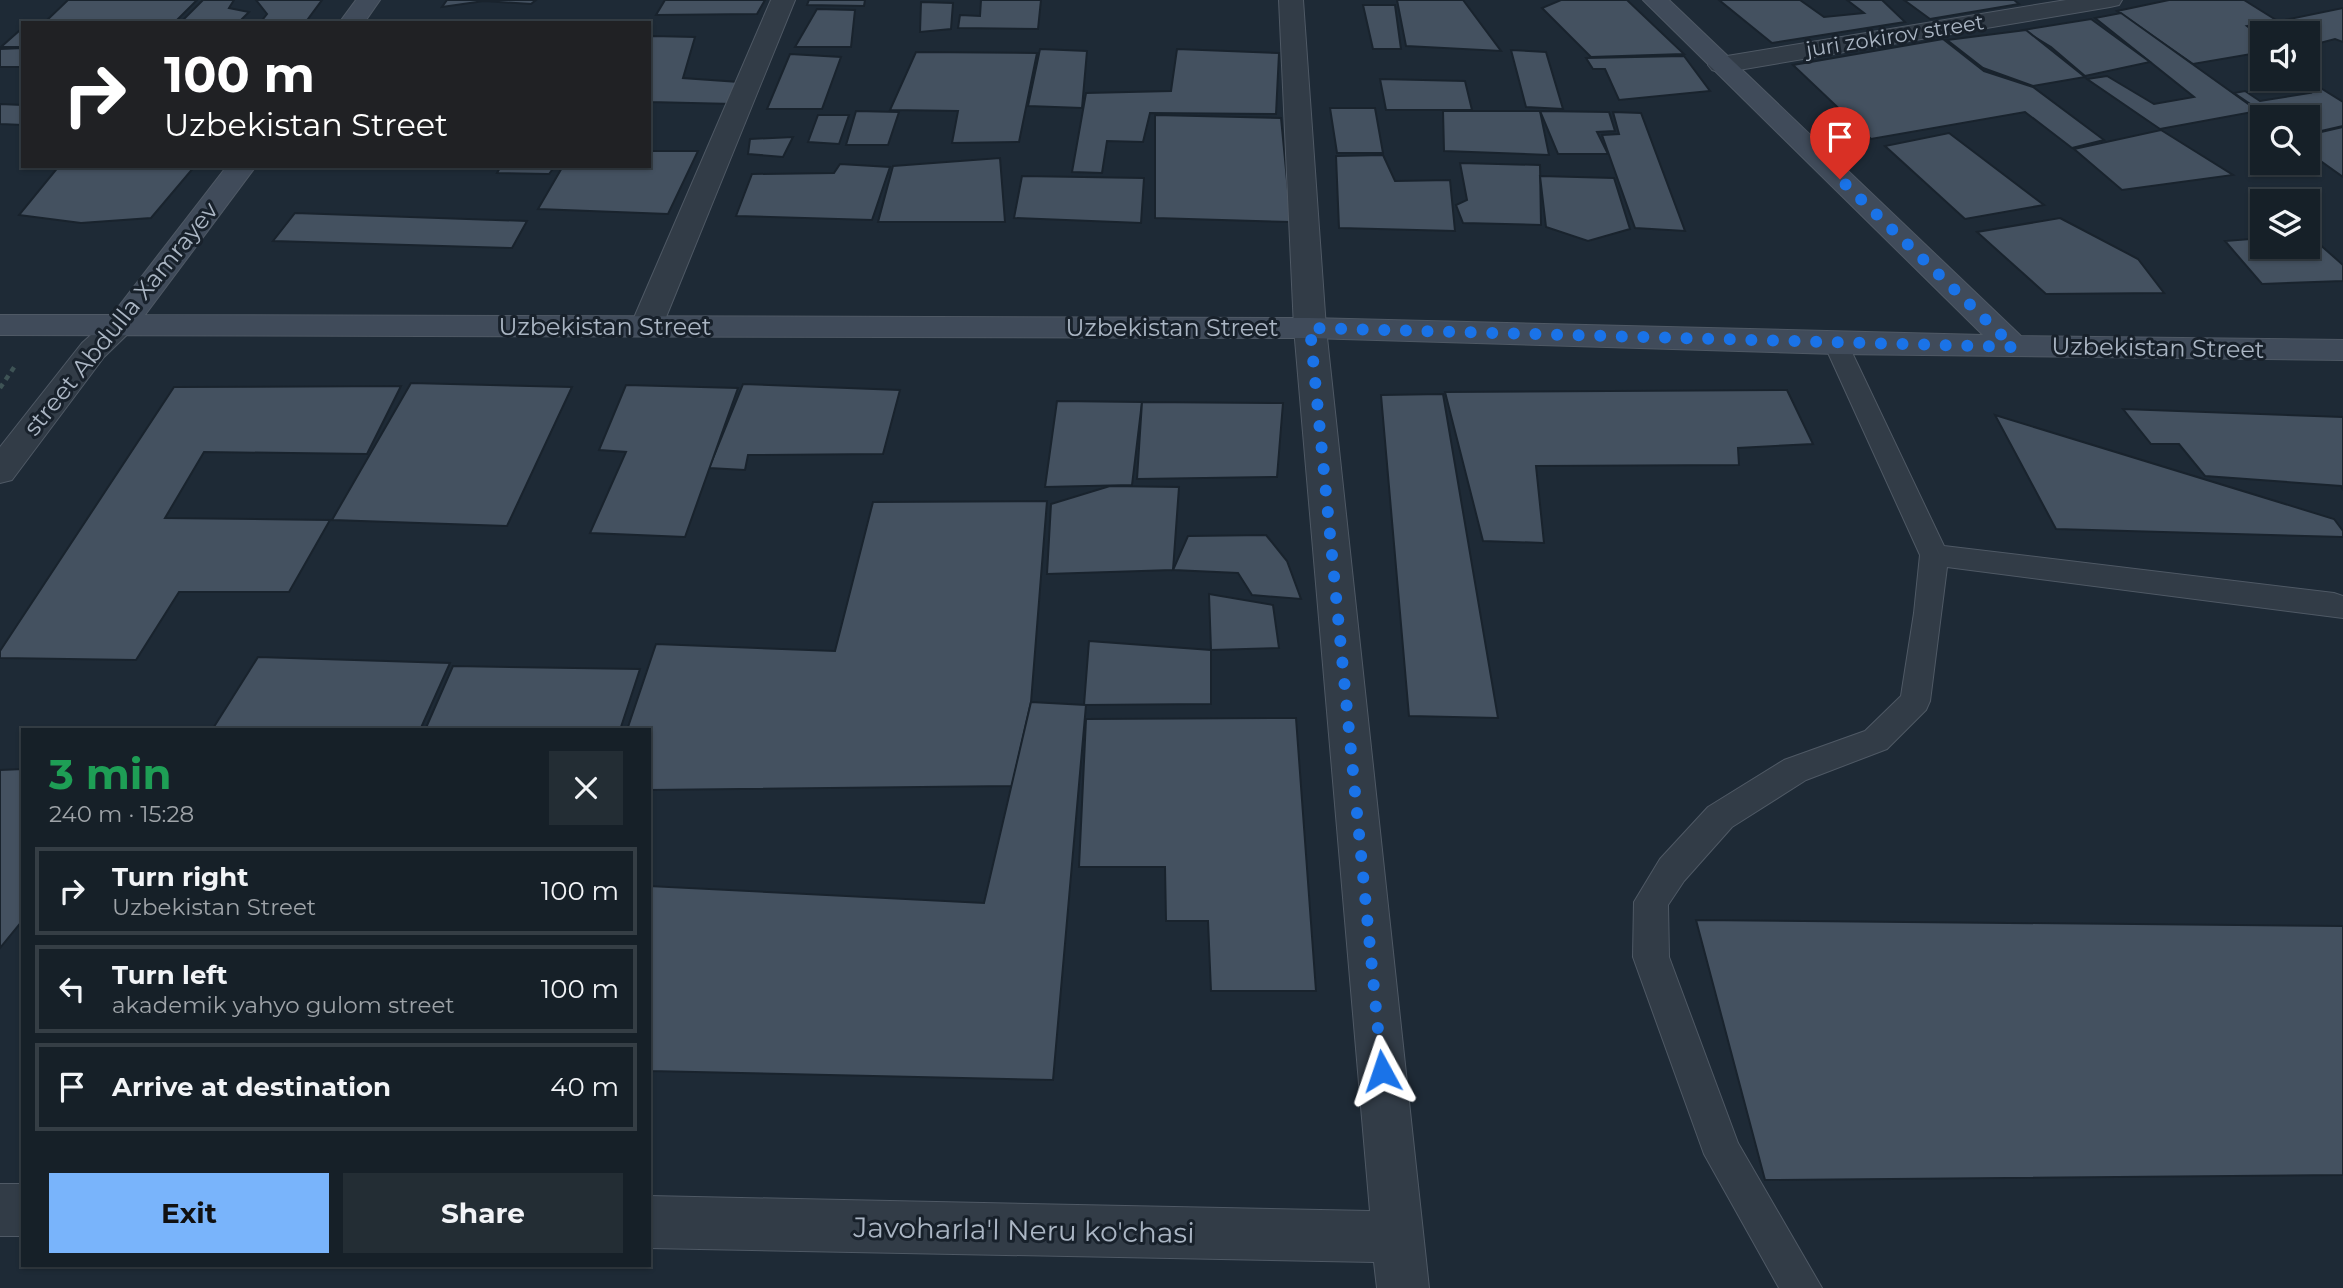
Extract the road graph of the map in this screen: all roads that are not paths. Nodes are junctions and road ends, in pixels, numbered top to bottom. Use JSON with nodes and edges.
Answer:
{"nodes":[{"id":1,"x":368,"y":0,"type":"edge"},
{"id":2,"x":783,"y":0,"type":"edge"},
{"id":3,"x":1291,"y":0,"type":"edge"},
{"id":4,"x":1655,"y":0,"type":"edge"},
{"id":5,"x":2110,"y":0,"type":"edge"},
{"id":6,"x":352,"y":21,"type":"edge"},
{"id":7,"x":1721,"y":65,"type":"junction"},
{"id":8,"x":240,"y":168,"type":"edge"},
{"id":9,"x":0,"y":324,"type":"edge"},
{"id":10,"x":121,"y":326,"type":"junction"},
{"id":11,"x":646,"y":327,"type":"junction"},
{"id":12,"x":1310,"y":328,"type":"junction"},
{"id":13,"x":1836,"y":344,"type":"junction"},
{"id":14,"x":2014,"y":347,"type":"junction"},
{"id":15,"x":2343,"y":350,"type":"edge"},
{"id":16,"x":0,"y":471,"type":"edge"},
{"id":17,"x":1934,"y":555,"type":"junction"},
{"id":18,"x":2343,"y":607,"type":"edge"},
{"id":19,"x":0,"y":1210,"type":"edge"},
{"id":20,"x":21,"y":1210,"type":"edge"},
{"id":21,"x":651,"y":1222,"type":"edge"},
{"id":22,"x":1398,"y":1237,"type":"junction"},
{"id":23,"x":1403,"y":1288,"type":"edge"},
{"id":24,"x":1802,"y":1288,"type":"edge"}],
"edges":[{"from":1,"to":6,"type":"main road"},
{"from":2,"to":11,"type":"street"},
{"from":3,"to":12,"type":"street"},
{"from":4,"to":7,"type":"main road"},
{"from":5,"to":7,"type":"street","name":"juri zokirov street"},
{"from":7,"to":14,"type":"main road"},
{"from":8,"to":10,"type":"main road","name":"street Abdulla Xamrayev"},
{"from":9,"to":10,"type":"main road","name":"Uzbekistan Street"},
{"from":10,"to":11,"type":"main road","name":"Uzbekistan Street"},
{"from":10,"to":16,"type":"street","name":"street Abdulla Xamrayev"},
{"from":11,"to":12,"type":"main road","name":"Uzbekistan Street"},
{"from":12,"to":13,"type":"main road","name":"Uzbekistan Street"},
{"from":12,"to":22,"type":"street"},
{"from":13,"to":14,"type":"main road","name":"Uzbekistan Street"},
{"from":13,"to":17,"type":"lane"},
{"from":14,"to":15,"type":"main road","name":"Uzbekistan Street"},
{"from":17,"to":18,"type":"lane"},
{"from":17,"to":24,"type":"lane"},
{"from":19,"to":20,"type":"street"},
{"from":21,"to":22,"type":"street","name":"Javoharla'l Neru ko'chasi"},
{"from":22,"to":23,"type":"street"}]}
